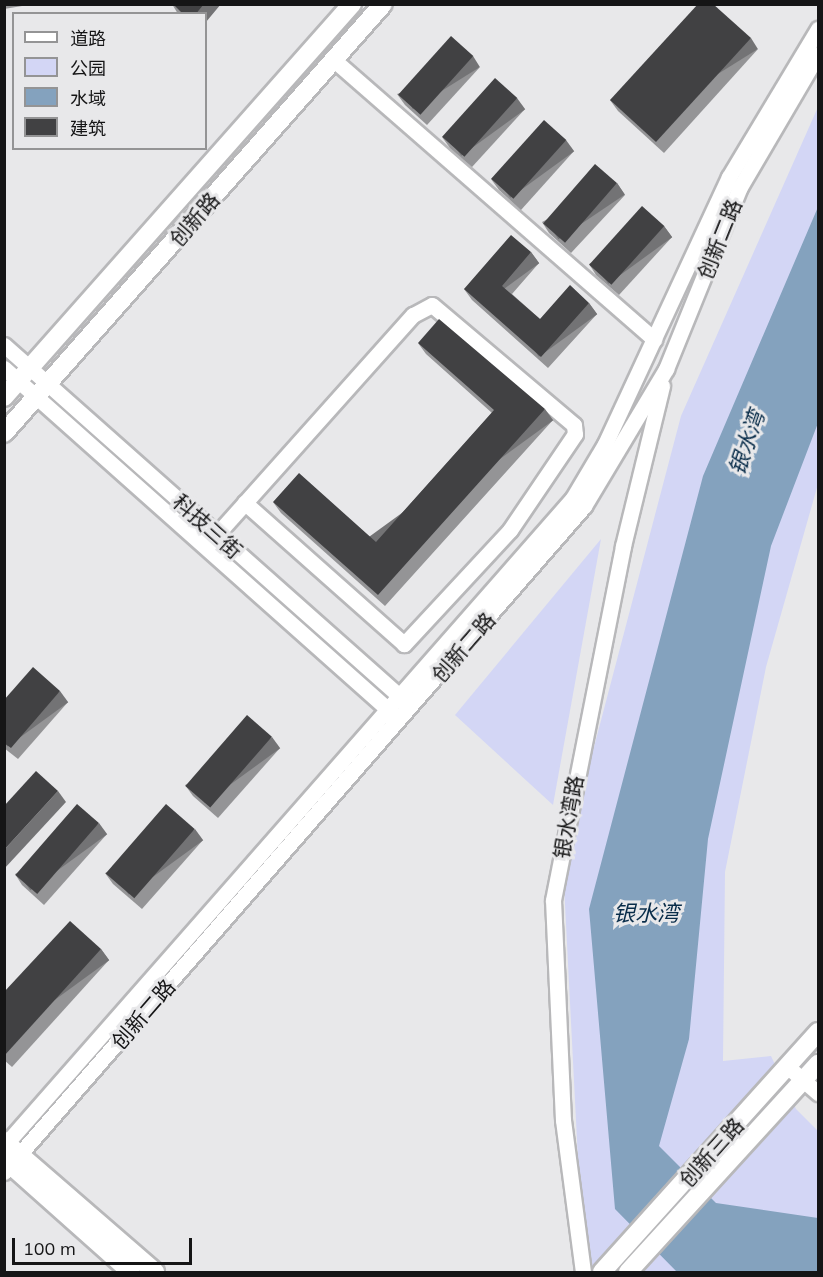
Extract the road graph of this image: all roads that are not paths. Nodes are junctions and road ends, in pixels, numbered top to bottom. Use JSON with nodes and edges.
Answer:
{"nodes":[{"id":1,"x":352,"y":4,"type":"edge"},
{"id":2,"x":383,"y":4,"type":"edge"},
{"id":3,"x":819,"y":29,"type":"edge"},
{"id":4,"x":819,"y":54,"type":"edge"},
{"id":5,"x":334,"y":60,"type":"junction"},
{"id":6,"x":654,"y":339,"type":"junction"},
{"id":7,"x":4,"y":345,"type":"edge"},
{"id":8,"x":4,"y":368,"type":"edge"},
{"id":9,"x":666,"y":369,"type":"junction"},
{"id":10,"x":24,"y":374,"type":"junction"},
{"id":11,"x":42,"y":390,"type":"junction"},
{"id":12,"x":4,"y":397,"type":"edge"},
{"id":13,"x":4,"y":433,"type":"edge"},
{"id":14,"x":245,"y":503,"type":"junction"},
{"id":15,"x":510,"y":530,"type":"junction"},
{"id":16,"x":217,"y":534,"type":"junction"},
{"id":17,"x":530,"y":547,"type":"junction"},
{"id":18,"x":399,"y":695,"type":"junction"},
{"id":19,"x":412,"y":707,"type":"junction"},
{"id":20,"x":387,"y":709,"type":"junction"},
{"id":21,"x":400,"y":720,"type":"junction"},
{"id":22,"x":819,"y":1032,"type":"edge"},
{"id":23,"x":804,"y":1049,"type":"junction"},
{"id":24,"x":819,"y":1063,"type":"edge"},
{"id":25,"x":788,"y":1067,"type":"junction"},
{"id":26,"x":804,"y":1080,"type":"junction"},
{"id":27,"x":819,"y":1093,"type":"edge"},
{"id":28,"x":8,"y":1154,"type":"edge"},
{"id":29,"x":607,"y":1267,"type":"edge"},
{"id":30,"x":131,"y":1272,"type":"edge"},
{"id":31,"x":155,"y":1272,"type":"edge"},
{"id":32,"x":583,"y":1272,"type":"edge"},
{"id":33,"x":628,"y":1272,"type":"edge"}],
"edges":[{"from":1,"to":10,"type":"main road","name":"创新路"},
{"from":2,"to":5,"type":"main road","name":"创新路"},
{"from":3,"to":6,"type":"street","name":"创新二路"},
{"from":4,"to":9,"type":"street","name":"创新二路"},
{"from":5,"to":6,"type":"street"},
{"from":5,"to":11,"type":"main road","name":"创新路"},
{"from":6,"to":17,"type":"street","name":"创新二路"},
{"from":7,"to":10,"type":"street","name":"科技三街"},
{"from":8,"to":10,"type":"street","name":"科技三街"},
{"from":9,"to":19,"type":"street","name":"创新二路"},
{"from":9,"to":32,"type":"street","name":"银水湾路"},
{"from":10,"to":11,"type":"street","name":"科技三街"},
{"from":10,"to":12,"type":"main road","name":"创新路"},
{"from":11,"to":13,"type":"main road","name":"创新路"},
{"from":11,"to":16,"type":"street","name":"科技三街"},
{"from":11,"to":20,"type":"street","name":"科技三街"},
{"from":14,"to":15,"type":"street"},
{"from":14,"to":15,"type":"street"},
{"from":14,"to":16,"type":"street"},
{"from":15,"to":17,"type":"street"},
{"from":16,"to":18,"type":"street","name":"科技三街"},
{"from":17,"to":18,"type":"street","name":"创新二路"},
{"from":18,"to":19,"type":"street","name":"科技三街"},
{"from":18,"to":20,"type":"street","name":"创新二路"},
{"from":19,"to":21,"type":"street","name":"创新二路"},
{"from":20,"to":21,"type":"street","name":"科技三街"},
{"from":20,"to":28,"type":"street","name":"创新二路"},
{"from":21,"to":28,"type":"street","name":"创新二路"},
{"from":22,"to":23,"type":"main road","name":"创新三路"},
{"from":23,"to":24,"type":"street"},
{"from":23,"to":25,"type":"main road","name":"创新三路"},
{"from":24,"to":26,"type":"main road","name":"创新三路"},
{"from":25,"to":26,"type":"street"},
{"from":25,"to":29,"type":"main road","name":"创新三路"},
{"from":26,"to":27,"type":"street"},
{"from":26,"to":33,"type":"main road","name":"创新三路"},
{"from":28,"to":30,"type":"main road"},
{"from":28,"to":31,"type":"main road"}]}
